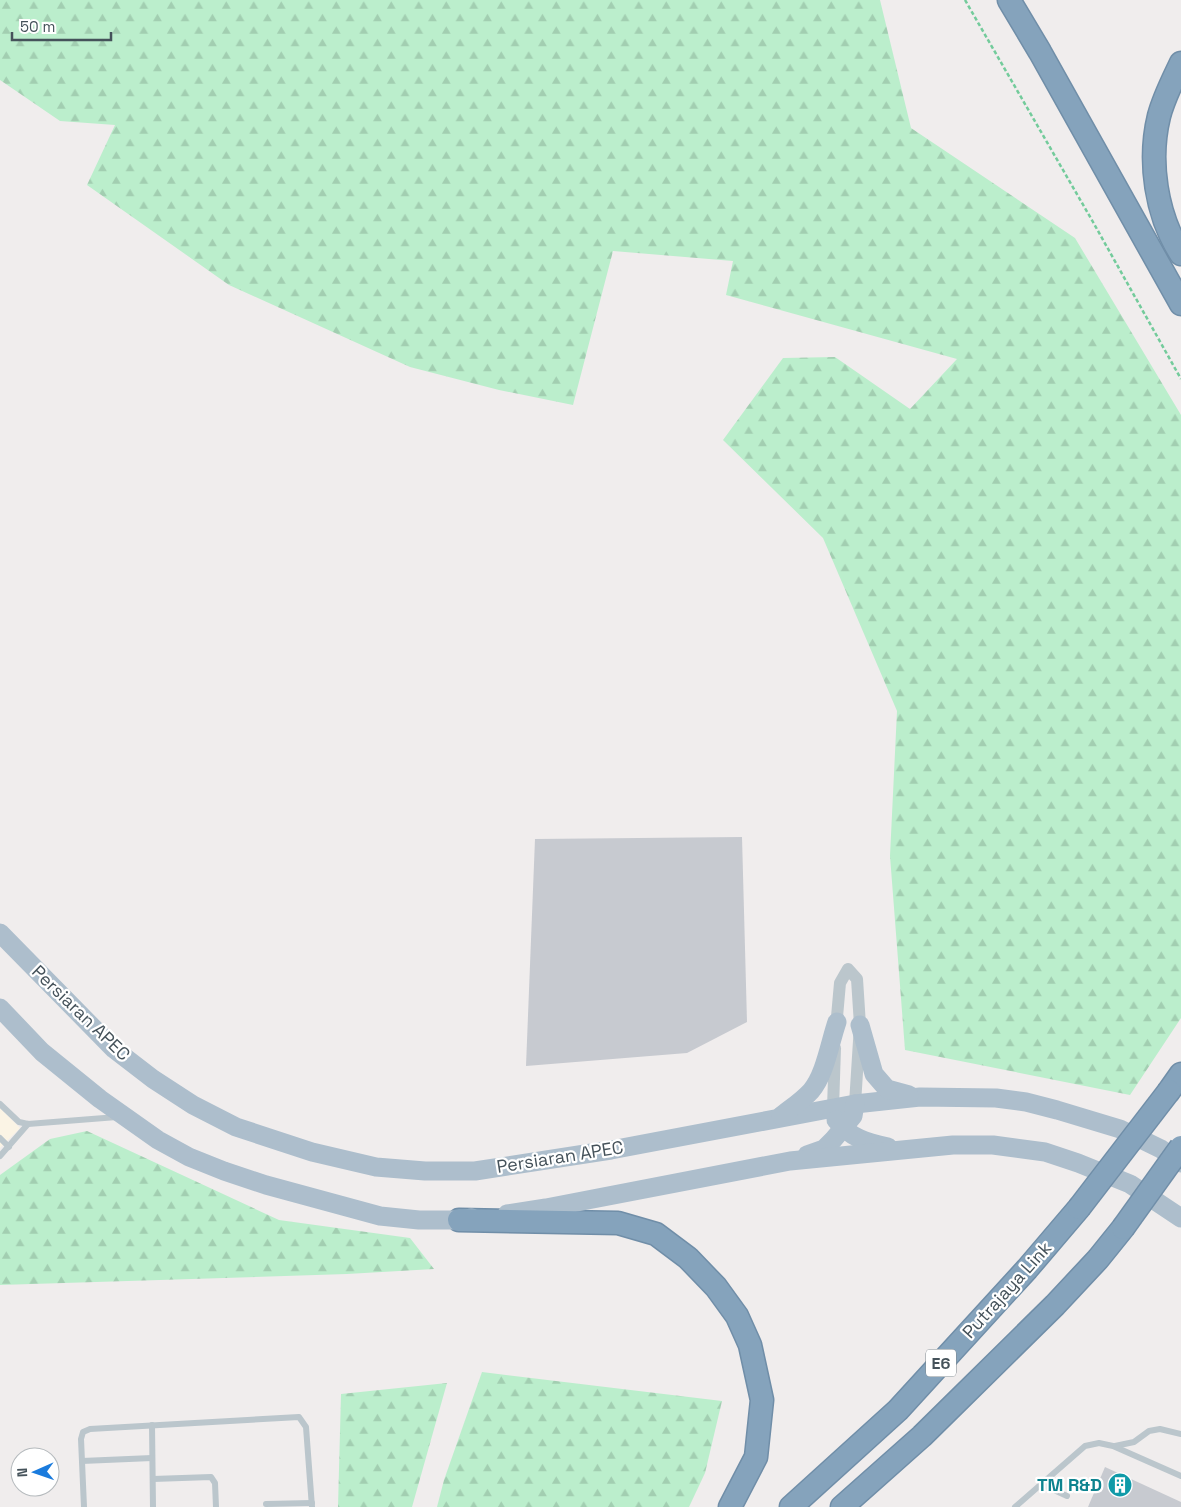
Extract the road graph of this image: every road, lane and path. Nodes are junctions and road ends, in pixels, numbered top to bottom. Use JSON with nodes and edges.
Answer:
{"nodes":[{"id":1,"x":965,"y":0,"type":"edge"},
{"id":2,"x":1009,"y":0,"type":"edge"},
{"id":3,"x":1181,"y":63,"type":"edge"},
{"id":4,"x":1181,"y":254,"type":"edge"},
{"id":5,"x":1181,"y":304,"type":"edge"},
{"id":6,"x":1181,"y":379,"type":"edge"},
{"id":7,"x":0,"y":933,"type":"edge"},
{"id":8,"x":0,"y":1008,"type":"edge"},
{"id":9,"x":837,"y":1022,"type":"junction"},
{"id":10,"x":860,"y":1025,"type":"junction"},
{"id":11,"x":1175,"y":1082,"type":"edge"},
{"id":12,"x":920,"y":1097,"type":"junction"},
{"id":13,"x":0,"y":1104,"type":"edge"},
{"id":14,"x":855,"y":1104,"type":"junction"},
{"id":15,"x":832,"y":1108,"type":"junction"},
{"id":16,"x":126,"y":1116,"type":"junction"},
{"id":17,"x":778,"y":1118,"type":"junction"},
{"id":18,"x":28,"y":1124,"type":"junction"},
{"id":19,"x":844,"y":1127,"type":"junction"},
{"id":20,"x":0,"y":1138,"type":"edge"},
{"id":21,"x":9,"y":1147,"type":"junction"},
{"id":22,"x":1181,"y":1147,"type":"edge"},
{"id":23,"x":901,"y":1150,"type":"junction"},
{"id":24,"x":0,"y":1156,"type":"edge"},
{"id":25,"x":790,"y":1161,"type":"junction"},
{"id":26,"x":1181,"y":1163,"type":"edge"},
{"id":27,"x":1181,"y":1218,"type":"edge"},
{"id":28,"x":459,"y":1220,"type":"junction"},
{"id":29,"x":152,"y":1425,"type":"junction"},
{"id":30,"x":1181,"y":1434,"type":"edge"},
{"id":31,"x":1113,"y":1446,"type":"junction"},
{"id":32,"x":152,"y":1458,"type":"junction"},
{"id":33,"x":82,"y":1461,"type":"junction"},
{"id":34,"x":1181,"y":1476,"type":"edge"},
{"id":35,"x":153,"y":1479,"type":"junction"},
{"id":36,"x":1041,"y":1484,"type":"junction"},
{"id":37,"x":1066,"y":1496,"type":"dead end"},
{"id":38,"x":266,"y":1504,"type":"dead end"},
{"id":39,"x":312,"y":1505,"type":"edge"},
{"id":40,"x":84,"y":1507,"type":"edge"},
{"id":41,"x":153,"y":1507,"type":"edge"},
{"id":42,"x":216,"y":1507,"type":"edge"},
{"id":43,"x":730,"y":1507,"type":"edge"},
{"id":44,"x":791,"y":1507,"type":"edge"},
{"id":45,"x":842,"y":1507,"type":"edge"},
{"id":46,"x":1015,"y":1507,"type":"edge"}],
"edges":[{"from":1,"to":6,"type":"path"},
{"from":2,"to":5,"type":"highway"},
{"from":3,"to":4,"type":"highway"},
{"from":7,"to":17,"type":"main road","name":"Persiaran APEC"},
{"from":8,"to":16,"type":"main road"},
{"from":9,"to":10,"type":"street"},
{"from":9,"to":15,"type":"street"},
{"from":9,"to":17,"type":"main road"},
{"from":10,"to":12,"type":"main road"},
{"from":10,"to":14,"type":"street"},
{"from":11,"to":44,"type":"highway","name":"Putrajaya Link","number":"E6","bridge":true},
{"from":12,"to":14,"type":"main road","name":"Persiaran APEC"},
{"from":12,"to":26,"type":"main road","name":"Persiaran APEC"},
{"from":13,"to":18,"type":"lane"},
{"from":14,"to":15,"type":"main road","name":"Persiaran APEC"},
{"from":14,"to":19,"type":"main road"},
{"from":15,"to":17,"type":"main road","name":"Persiaran APEC"},
{"from":15,"to":19,"type":"main road"},
{"from":16,"to":18,"type":"lane"},
{"from":16,"to":28,"type":"main road"},
{"from":18,"to":21,"type":"lane"},
{"from":19,"to":23,"type":"main road"},
{"from":19,"to":25,"type":"main road"},
{"from":20,"to":21,"type":"lane"},
{"from":21,"to":24,"type":"lane"},
{"from":22,"to":45,"type":"highway","number":"E6","bridge":true},
{"from":23,"to":25,"type":"main road"},
{"from":23,"to":27,"type":"main road"},
{"from":25,"to":28,"type":"main road"},
{"from":28,"to":43,"type":"highway"},
{"from":29,"to":32,"type":"lane"},
{"from":29,"to":33,"type":"lane"},
{"from":29,"to":39,"type":"lane"},
{"from":30,"to":31,"type":"lane"},
{"from":31,"to":34,"type":"lane"},
{"from":31,"to":36,"type":"lane"},
{"from":32,"to":33,"type":"lane"},
{"from":32,"to":35,"type":"lane"},
{"from":33,"to":40,"type":"lane"},
{"from":35,"to":41,"type":"lane"},
{"from":35,"to":42,"type":"lane"},
{"from":36,"to":37,"type":"lane"},
{"from":36,"to":46,"type":"lane"},
{"from":38,"to":39,"type":"lane"}]}
